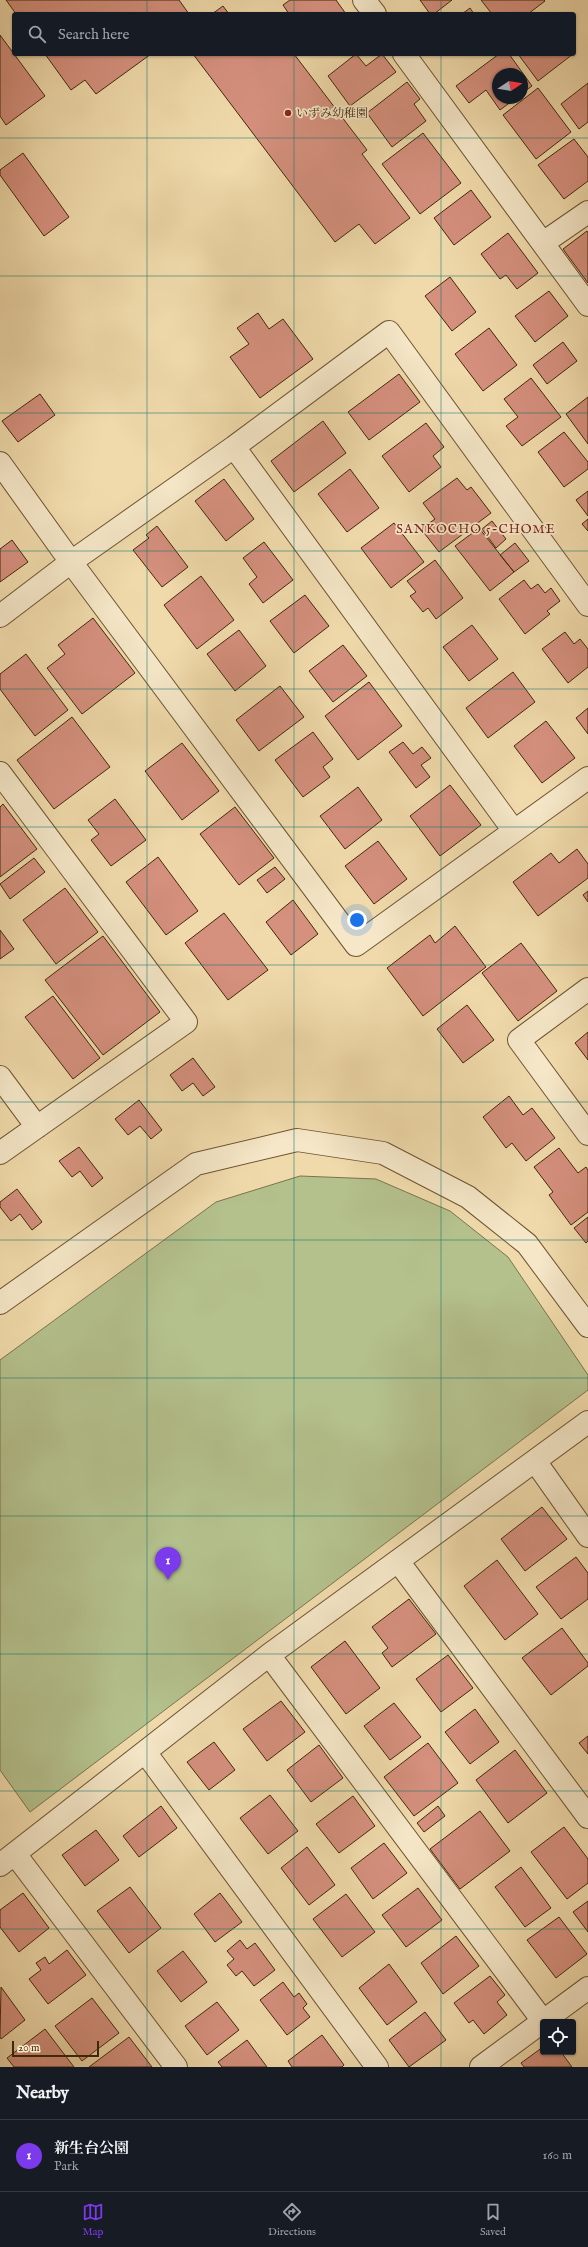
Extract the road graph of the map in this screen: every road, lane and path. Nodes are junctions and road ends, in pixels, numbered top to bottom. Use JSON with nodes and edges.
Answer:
{"nodes":[{"id":1,"x":364,"y":0,"type":"edge"},
{"id":2,"x":373,"y":12,"type":"edge"},
{"id":3,"x":405,"y":56,"type":"edge"},
{"id":4,"x":588,"y":212,"type":"edge"},
{"id":5,"x":543,"y":243,"type":"junction"},
{"id":6,"x":588,"y":305,"type":"edge"},
{"id":7,"x":234,"y":447,"type":"junction"},
{"id":8,"x":0,"y":463,"type":"edge"},
{"id":9,"x":70,"y":562,"type":"junction"},
{"id":10,"x":588,"y":605,"type":"edge"},
{"id":11,"x":0,"y":616,"type":"edge"},
{"id":12,"x":0,"y":773,"type":"edge"},
{"id":13,"x":588,"y":778,"type":"edge"},
{"id":14,"x":514,"y":831,"type":"junction"},
{"id":15,"x":588,"y":989,"type":"edge"},
{"id":16,"x":0,"y":1077,"type":"edge"},
{"id":17,"x":37,"y":1127,"type":"junction"},
{"id":18,"x":588,"y":1134,"type":"edge"},
{"id":19,"x":0,"y":1153,"type":"edge"},
{"id":20,"x":0,"y":1303,"type":"edge"},
{"id":21,"x":588,"y":1326,"type":"edge"},
{"id":22,"x":588,"y":1422,"type":"edge"},
{"id":23,"x":535,"y":1462,"type":"junction"},
{"id":24,"x":588,"y":1536,"type":"edge"},
{"id":25,"x":398,"y":1561,"type":"junction"},
{"id":26,"x":269,"y":1655,"type":"junction"},
{"id":27,"x":145,"y":1752,"type":"junction"},
{"id":28,"x":588,"y":1817,"type":"edge"},
{"id":29,"x":7,"y":1859,"type":"edge"},
{"id":30,"x":588,"y":1988,"type":"edge"},
{"id":31,"x":542,"y":2019,"type":"edge"},
{"id":32,"x":546,"y":2019,"type":"edge"},
{"id":33,"x":540,"y":2023,"type":"edge"},
{"id":34,"x":176,"y":2067,"type":"edge"},
{"id":35,"x":377,"y":2067,"type":"edge"},
{"id":36,"x":481,"y":2067,"type":"edge"}],
"edges":[{"from":1,"to":2,"type":"street"},
{"from":3,"to":5,"type":"street"},
{"from":4,"to":5,"type":"street"},
{"from":5,"to":6,"type":"street"},
{"from":7,"to":9,"type":"street"},
{"from":7,"to":10,"type":"street"},
{"from":7,"to":14,"type":"street"},
{"from":8,"to":9,"type":"street"},
{"from":9,"to":11,"type":"street"},
{"from":9,"to":14,"type":"street"},
{"from":12,"to":17,"type":"street"},
{"from":13,"to":14,"type":"street"},
{"from":15,"to":18,"type":"street"},
{"from":16,"to":17,"type":"street"},
{"from":17,"to":19,"type":"street"},
{"from":20,"to":21,"type":"street"},
{"from":22,"to":23,"type":"street"},
{"from":23,"to":24,"type":"street"},
{"from":23,"to":25,"type":"street"},
{"from":25,"to":26,"type":"street"},
{"from":25,"to":28,"type":"street"},
{"from":26,"to":27,"type":"street"},
{"from":26,"to":31,"type":"street"},
{"from":27,"to":29,"type":"street"},
{"from":27,"to":35,"type":"street"},
{"from":29,"to":34,"type":"street"},
{"from":30,"to":32,"type":"street"},
{"from":33,"to":36,"type":"street"}]}
